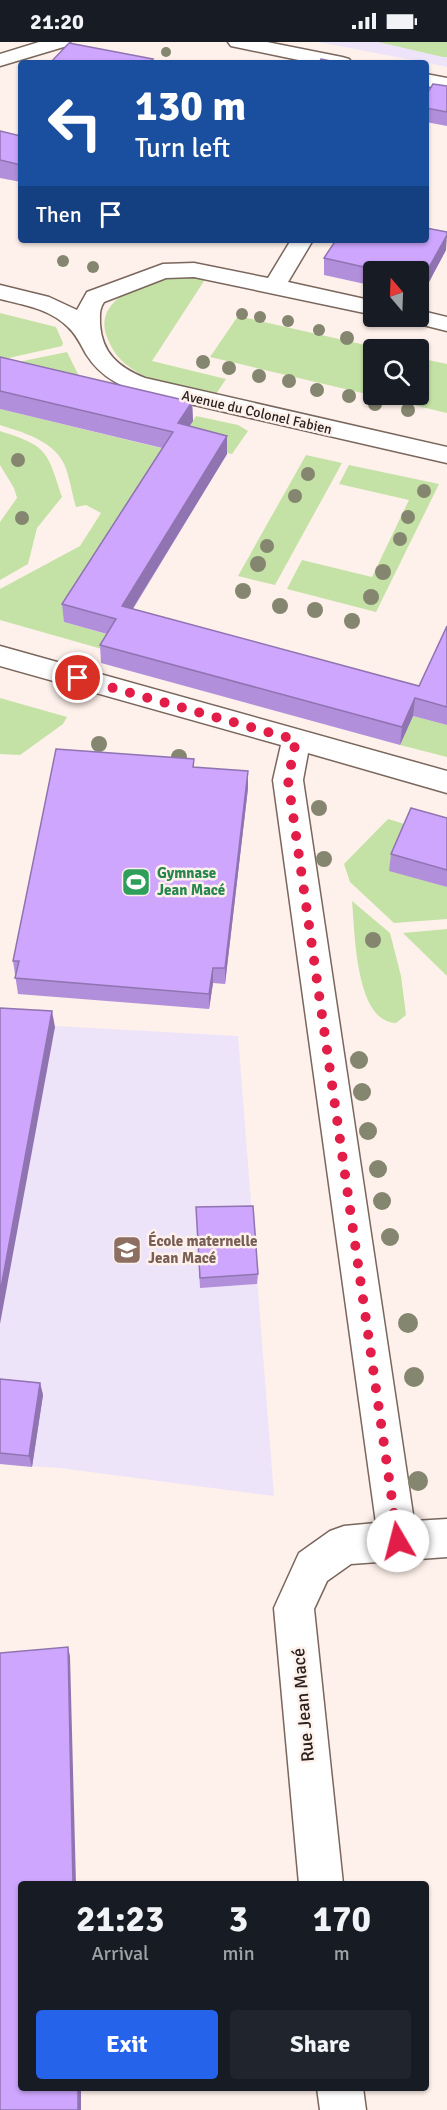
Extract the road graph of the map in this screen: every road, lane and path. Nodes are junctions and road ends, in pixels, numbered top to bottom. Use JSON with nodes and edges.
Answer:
{"nodes":[{"id":1,"x":60,"y":42,"type":"edge"},
{"id":2,"x":238,"y":42,"type":"edge"},
{"id":3,"x":0,"y":60,"type":"edge"},
{"id":4,"x":327,"y":60,"type":"edge"},
{"id":5,"x":429,"y":81,"type":"edge"},
{"id":6,"x":447,"y":84,"type":"edge"},
{"id":7,"x":300,"y":243,"type":"edge"},
{"id":8,"x":0,"y":276,"type":"edge"},
{"id":9,"x":274,"y":286,"type":"junction"},
{"id":10,"x":0,"y":292,"type":"edge"},
{"id":11,"x":95,"y":297,"type":"junction"},
{"id":12,"x":363,"y":306,"type":"edge"},
{"id":13,"x":429,"y":320,"type":"edge"},
{"id":14,"x":447,"y":324,"type":"edge"},
{"id":15,"x":89,"y":334,"type":"junction"},
{"id":16,"x":447,"y":455,"type":"edge"},
{"id":17,"x":0,"y":656,"type":"edge"},
{"id":18,"x":296,"y":740,"type":"junction"},
{"id":19,"x":447,"y":782,"type":"edge"},
{"id":20,"x":447,"y":1538,"type":"edge"},
{"id":21,"x":398,"y":1541,"type":"junction"},
{"id":22,"x":321,"y":1881,"type":"edge"},
{"id":23,"x":340,"y":2091,"type":"edge"},
{"id":24,"x":343,"y":2110,"type":"edge"}],
"edges":[{"from":1,"to":3,"type":"street"},
{"from":2,"to":4,"type":"street"},
{"from":5,"to":6,"type":"street"},
{"from":7,"to":9,"type":"street"},
{"from":8,"to":11,"type":"street"},
{"from":9,"to":11,"type":"street"},
{"from":9,"to":12,"type":"street"},
{"from":10,"to":15,"type":"street","name":"Avenue du Colonel Fabien"},
{"from":11,"to":15,"type":"street"},
{"from":13,"to":14,"type":"street"},
{"from":15,"to":16,"type":"street","name":"Avenue du Colonel Fabien"},
{"from":17,"to":18,"type":"street"},
{"from":18,"to":19,"type":"street"},
{"from":18,"to":21,"type":"street"},
{"from":20,"to":21,"type":"street"},
{"from":21,"to":22,"type":"street","name":"Rue Jean Macé"},
{"from":23,"to":24,"type":"street"}]}
